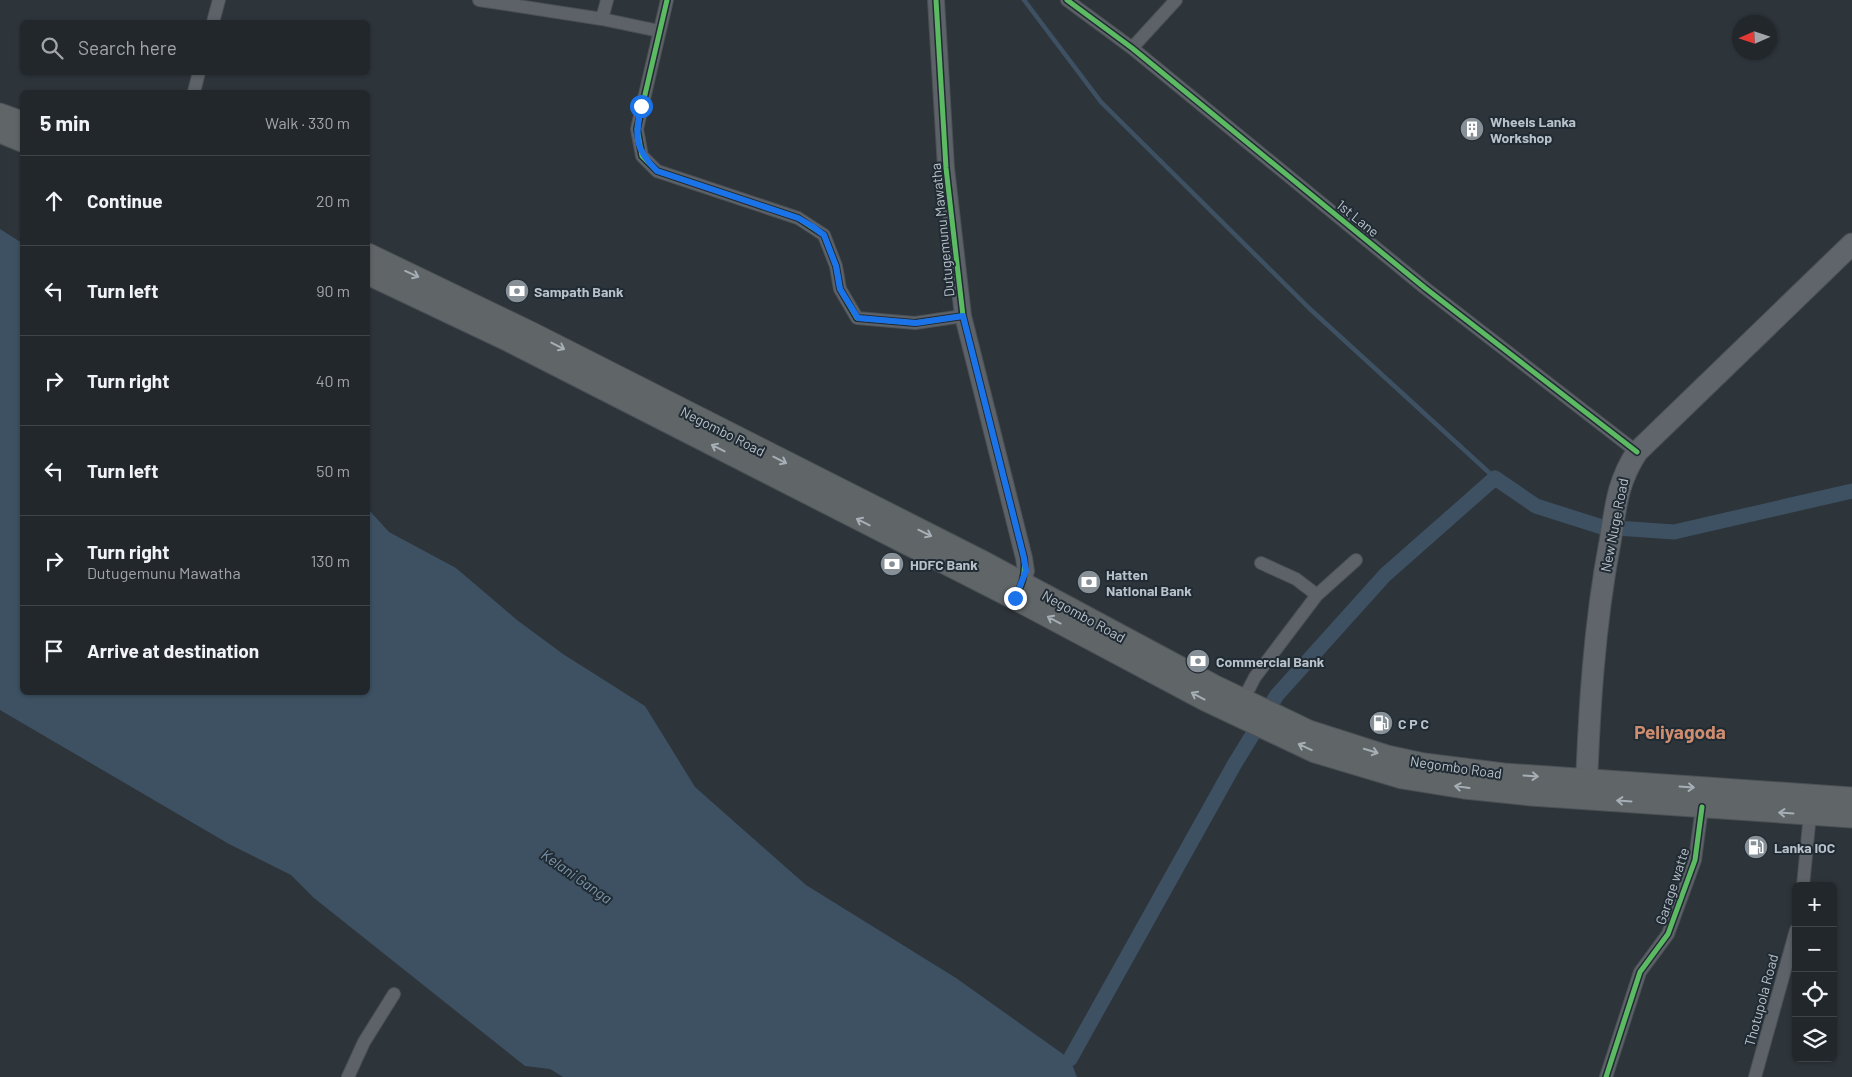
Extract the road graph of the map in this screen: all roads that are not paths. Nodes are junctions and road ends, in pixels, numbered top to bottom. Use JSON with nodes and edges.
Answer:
{"nodes":[{"id":1,"x":219,"y":0,"type":"edge"},
{"id":2,"x":479,"y":0,"type":"edge"},
{"id":3,"x":606,"y":0,"type":"edge"},
{"id":4,"x":667,"y":0,"type":"edge"},
{"id":5,"x":936,"y":0,"type":"edge"},
{"id":6,"x":1067,"y":0,"type":"edge"},
{"id":7,"x":1176,"y":0,"type":"edge"},
{"id":8,"x":602,"y":18,"type":"junction"},
{"id":9,"x":214,"y":20,"type":"edge"},
{"id":10,"x":659,"y":31,"type":"junction"},
{"id":11,"x":1132,"y":48,"type":"junction"},
{"id":12,"x":198,"y":75,"type":"edge"},
{"id":13,"x":194,"y":90,"type":"edge"},
{"id":14,"x":0,"y":114,"type":"edge"},
{"id":15,"x":20,"y":121,"type":"edge"},
{"id":16,"x":0,"y":132,"type":"edge"},
{"id":17,"x":20,"y":140,"type":"edge"},
{"id":18,"x":1852,"y":244,"type":"edge"},
{"id":19,"x":370,"y":255,"type":"edge"},
{"id":20,"x":370,"y":275,"type":"edge"},
{"id":21,"x":963,"y":316,"type":"junction"},
{"id":22,"x":1637,"y":452,"type":"junction"},
{"id":23,"x":1356,"y":560,"type":"dead end"},
{"id":24,"x":1261,"y":563,"type":"dead end"},
{"id":25,"x":1019,"y":590,"type":"junction"},
{"id":26,"x":1317,"y":595,"type":"junction"},
{"id":27,"x":1245,"y":707,"type":"junction"},
{"id":28,"x":1586,"y":789,"type":"junction"},
{"id":29,"x":1852,"y":798,"type":"edge"},
{"id":30,"x":1702,"y":807,"type":"junction"},
{"id":31,"x":1810,"y":814,"type":"junction"},
{"id":32,"x":1852,"y":817,"type":"edge"},
{"id":33,"x":1802,"y":882,"type":"edge"},
{"id":34,"x":1792,"y":944,"type":"edge"},
{"id":35,"x":394,"y":994,"type":"dead end"},
{"id":36,"x":348,"y":1077,"type":"edge"},
{"id":37,"x":1606,"y":1077,"type":"edge"},
{"id":38,"x":1755,"y":1077,"type":"edge"}],
"edges":[{"from":1,"to":9,"type":"street"},
{"from":2,"to":8,"type":"street"},
{"from":3,"to":8,"type":"street"},
{"from":4,"to":10,"type":"street"},
{"from":5,"to":21,"type":"street","name":"Dutugemunu Mawatha"},
{"from":6,"to":11,"type":"street","name":"1st Lane"},
{"from":7,"to":11,"type":"street"},
{"from":8,"to":10,"type":"street"},
{"from":10,"to":21,"type":"street"},
{"from":11,"to":22,"type":"street","name":"1st Lane"},
{"from":12,"to":13,"type":"street"},
{"from":14,"to":15,"type":"highway"},
{"from":16,"to":17,"type":"highway"},
{"from":18,"to":22,"type":"main road","name":"New Nuge Road"},
{"from":19,"to":25,"type":"highway","name":"Negombo Road","one_way":true},
{"from":25,"to":20,"type":"highway","name":"Negombo Road","one_way":true},
{"from":21,"to":25,"type":"street","name":"Dutugemunu Mawatha"},
{"from":22,"to":28,"type":"main road","name":"New Nuge Road"},
{"from":23,"to":26,"type":"street"},
{"from":24,"to":26,"type":"street"},
{"from":25,"to":27,"type":"highway","name":"Negombo Road"},
{"from":26,"to":27,"type":"street"},
{"from":27,"to":28,"type":"highway","name":"Negombo Road"},
{"from":28,"to":29,"type":"highway","name":"Negombo Road","one_way":true},
{"from":30,"to":28,"type":"highway","name":"Negombo Road","one_way":true},
{"from":31,"to":30,"type":"highway","name":"Negombo Road","one_way":true},
{"from":30,"to":37,"type":"street","name":"Garage watte"},
{"from":31,"to":32,"type":"highway","name":"Negombo Road"},
{"from":31,"to":33,"type":"street"},
{"from":34,"to":38,"type":"street","name":"Thotupola Road"},
{"from":35,"to":36,"type":"street"}]}
